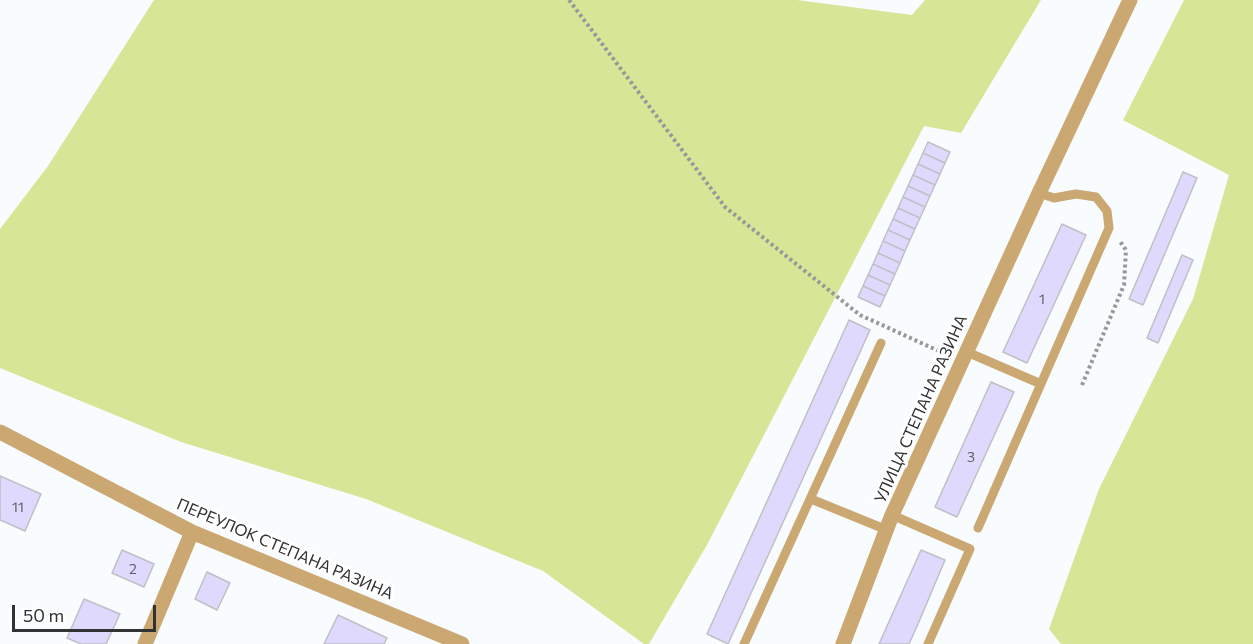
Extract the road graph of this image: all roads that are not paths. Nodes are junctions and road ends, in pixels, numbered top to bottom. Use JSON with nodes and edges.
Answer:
{"nodes":[{"id":1,"x":1130,"y":0,"type":"edge"},
{"id":2,"x":1039,"y":193,"type":"junction"},
{"id":3,"x":881,"y":343,"type":"dead end"},
{"id":4,"x":967,"y":352,"type":"junction"},
{"id":5,"x":1041,"y":384,"type":"junction"},
{"id":6,"x":0,"y":432,"type":"edge"},
{"id":7,"x":811,"y":499,"type":"junction"},
{"id":8,"x":892,"y":515,"type":"junction"},
{"id":9,"x":978,"y":528,"type":"dead end"},
{"id":10,"x":886,"y":530,"type":"junction"},
{"id":11,"x":192,"y":532,"type":"junction"},
{"id":12,"x":145,"y":644,"type":"edge"},
{"id":13,"x":462,"y":644,"type":"edge"},
{"id":14,"x":744,"y":644,"type":"edge"},
{"id":15,"x":843,"y":644,"type":"edge"},
{"id":16,"x":928,"y":644,"type":"edge"}],
"edges":[{"from":1,"to":2,"type":"street","name":"УЛИЦА СТЕПАНА РАЗИНА"},
{"from":2,"to":4,"type":"street","name":"УЛИЦА СТЕПАНА РАЗИНА"},
{"from":2,"to":5,"type":"lane"},
{"from":3,"to":7,"type":"lane"},
{"from":4,"to":5,"type":"lane"},
{"from":4,"to":8,"type":"street","name":"УЛИЦА СТЕПАНА РАЗИНА"},
{"from":5,"to":9,"type":"lane"},
{"from":6,"to":11,"type":"street","name":"ПЕРЕУЛОК СТЕПАНА РАЗИНА"},
{"from":7,"to":10,"type":"lane"},
{"from":7,"to":14,"type":"lane"},
{"from":8,"to":10,"type":"street","name":"УЛИЦА СТЕПАНА РАЗИНА"},
{"from":8,"to":16,"type":"lane"},
{"from":10,"to":15,"type":"street","name":"УЛИЦА СТЕПАНА РАЗИНА"},
{"from":11,"to":12,"type":"street"},
{"from":11,"to":13,"type":"street","name":"ПЕРЕУЛОК СТЕПАНА РАЗИНА"}]}
